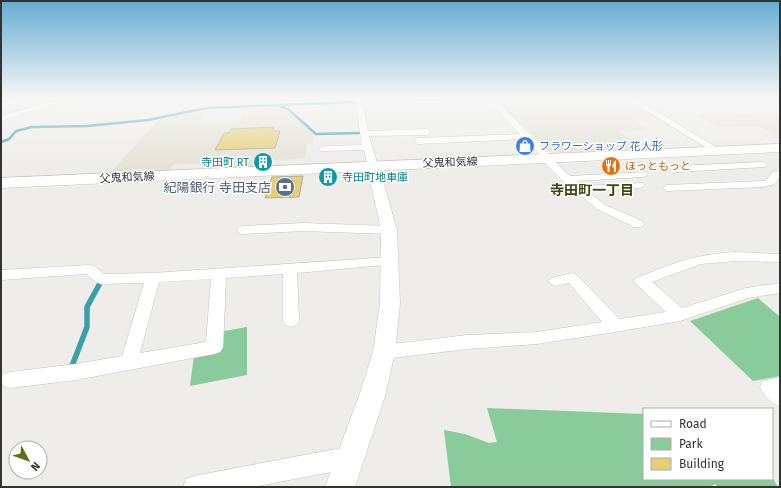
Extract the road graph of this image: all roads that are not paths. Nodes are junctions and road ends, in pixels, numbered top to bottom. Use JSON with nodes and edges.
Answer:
{"nodes":[{"id":1,"x":362,"y":121,"type":"edge"},
{"id":2,"x":512,"y":121,"type":"edge"},
{"id":3,"x":668,"y":121,"type":"edge"},
{"id":4,"x":428,"y":132,"type":"dead end"},
{"id":5,"x":364,"y":134,"type":"junction"},
{"id":6,"x":526,"y":136,"type":"junction"},
{"id":7,"x":418,"y":141,"type":"dead end"},
{"id":8,"x":780,"y":148,"type":"edge"},
{"id":9,"x":324,"y":149,"type":"dead end"},
{"id":10,"x":739,"y":150,"type":"junction"},
{"id":11,"x":718,"y":151,"type":"junction"},
{"id":12,"x":370,"y":156,"type":"junction"},
{"id":13,"x":548,"y":158,"type":"junction"},
{"id":14,"x":762,"y":165,"type":"junction"},
{"id":15,"x":642,"y":174,"type":"dead end"},
{"id":16,"x":778,"y":176,"type":"edge"},
{"id":17,"x":567,"y":179,"type":"junction"},
{"id":18,"x":1,"y":183,"type":"edge"},
{"id":19,"x":639,"y":185,"type":"dead end"},
{"id":20,"x":712,"y":186,"type":"junction"},
{"id":21,"x":667,"y":188,"type":"dead end"},
{"id":22,"x":579,"y":189,"type":"junction"},
{"id":23,"x":638,"y":224,"type":"dead end"},
{"id":24,"x":243,"y":230,"type":"dead end"},
{"id":25,"x":389,"y":230,"type":"junction"},
{"id":26,"x":780,"y":258,"type":"edge"},
{"id":27,"x":390,"y":261,"type":"junction"},
{"id":28,"x":290,"y":269,"type":"junction"},
{"id":29,"x":219,"y":274,"type":"junction"},
{"id":30,"x":1,"y":275,"type":"edge"},
{"id":31,"x":153,"y":278,"type":"junction"},
{"id":32,"x":556,"y":281,"type":"dead end"},
{"id":33,"x":780,"y":288,"type":"edge"},
{"id":34,"x":680,"y":314,"type":"junction"},
{"id":35,"x":292,"y":321,"type":"dead end"},
{"id":36,"x":615,"y":326,"type":"junction"},
{"id":37,"x":384,"y":352,"type":"junction"},
{"id":38,"x":129,"y":362,"type":"junction"},
{"id":39,"x":10,"y":380,"type":"dead end"},
{"id":40,"x":780,"y":385,"type":"edge"},
{"id":41,"x":780,"y":398,"type":"edge"},
{"id":42,"x":348,"y":462,"type":"junction"},
{"id":43,"x":194,"y":487,"type":"edge"},
{"id":44,"x":340,"y":487,"type":"edge"}],
"edges":[{"from":1,"to":5,"type":"street"},
{"from":2,"to":6,"type":"street"},
{"from":3,"to":11,"type":"street"},
{"from":4,"to":5,"type":"street"},
{"from":5,"to":12,"type":"street"},
{"from":6,"to":7,"type":"street"},
{"from":6,"to":13,"type":"street"},
{"from":8,"to":10,"type":"main road","name":"父鬼和気線"},
{"from":9,"to":12,"type":"street"},
{"from":10,"to":11,"type":"main road","name":"父鬼和気線"},
{"from":10,"to":14,"type":"street"},
{"from":11,"to":13,"type":"main road","name":"父鬼和気線"},
{"from":12,"to":13,"type":"main road","name":"父鬼和気線"},
{"from":12,"to":18,"type":"main road","name":"父鬼和気線"},
{"from":12,"to":25,"type":"street"},
{"from":13,"to":17,"type":"street"},
{"from":14,"to":16,"type":"street"},
{"from":14,"to":20,"type":"street"},
{"from":15,"to":17,"type":"street"},
{"from":16,"to":20,"type":"street"},
{"from":17,"to":22,"type":"street"},
{"from":19,"to":22,"type":"street"},
{"from":20,"to":21,"type":"street"},
{"from":22,"to":23,"type":"street"},
{"from":24,"to":25,"type":"street"},
{"from":25,"to":27,"type":"street"},
{"from":26,"to":34,"type":"street"},
{"from":27,"to":28,"type":"street"},
{"from":27,"to":37,"type":"street"},
{"from":28,"to":29,"type":"street"},
{"from":28,"to":35,"type":"street"},
{"from":29,"to":31,"type":"street"},
{"from":29,"to":38,"type":"street"},
{"from":30,"to":31,"type":"street"},
{"from":31,"to":38,"type":"street"},
{"from":32,"to":36,"type":"street"},
{"from":33,"to":34,"type":"street"},
{"from":34,"to":36,"type":"street"},
{"from":36,"to":37,"type":"street"},
{"from":37,"to":42,"type":"street"},
{"from":38,"to":39,"type":"street"},
{"from":40,"to":41,"type":"street"},
{"from":42,"to":43,"type":"street"},
{"from":42,"to":44,"type":"street"}]}
